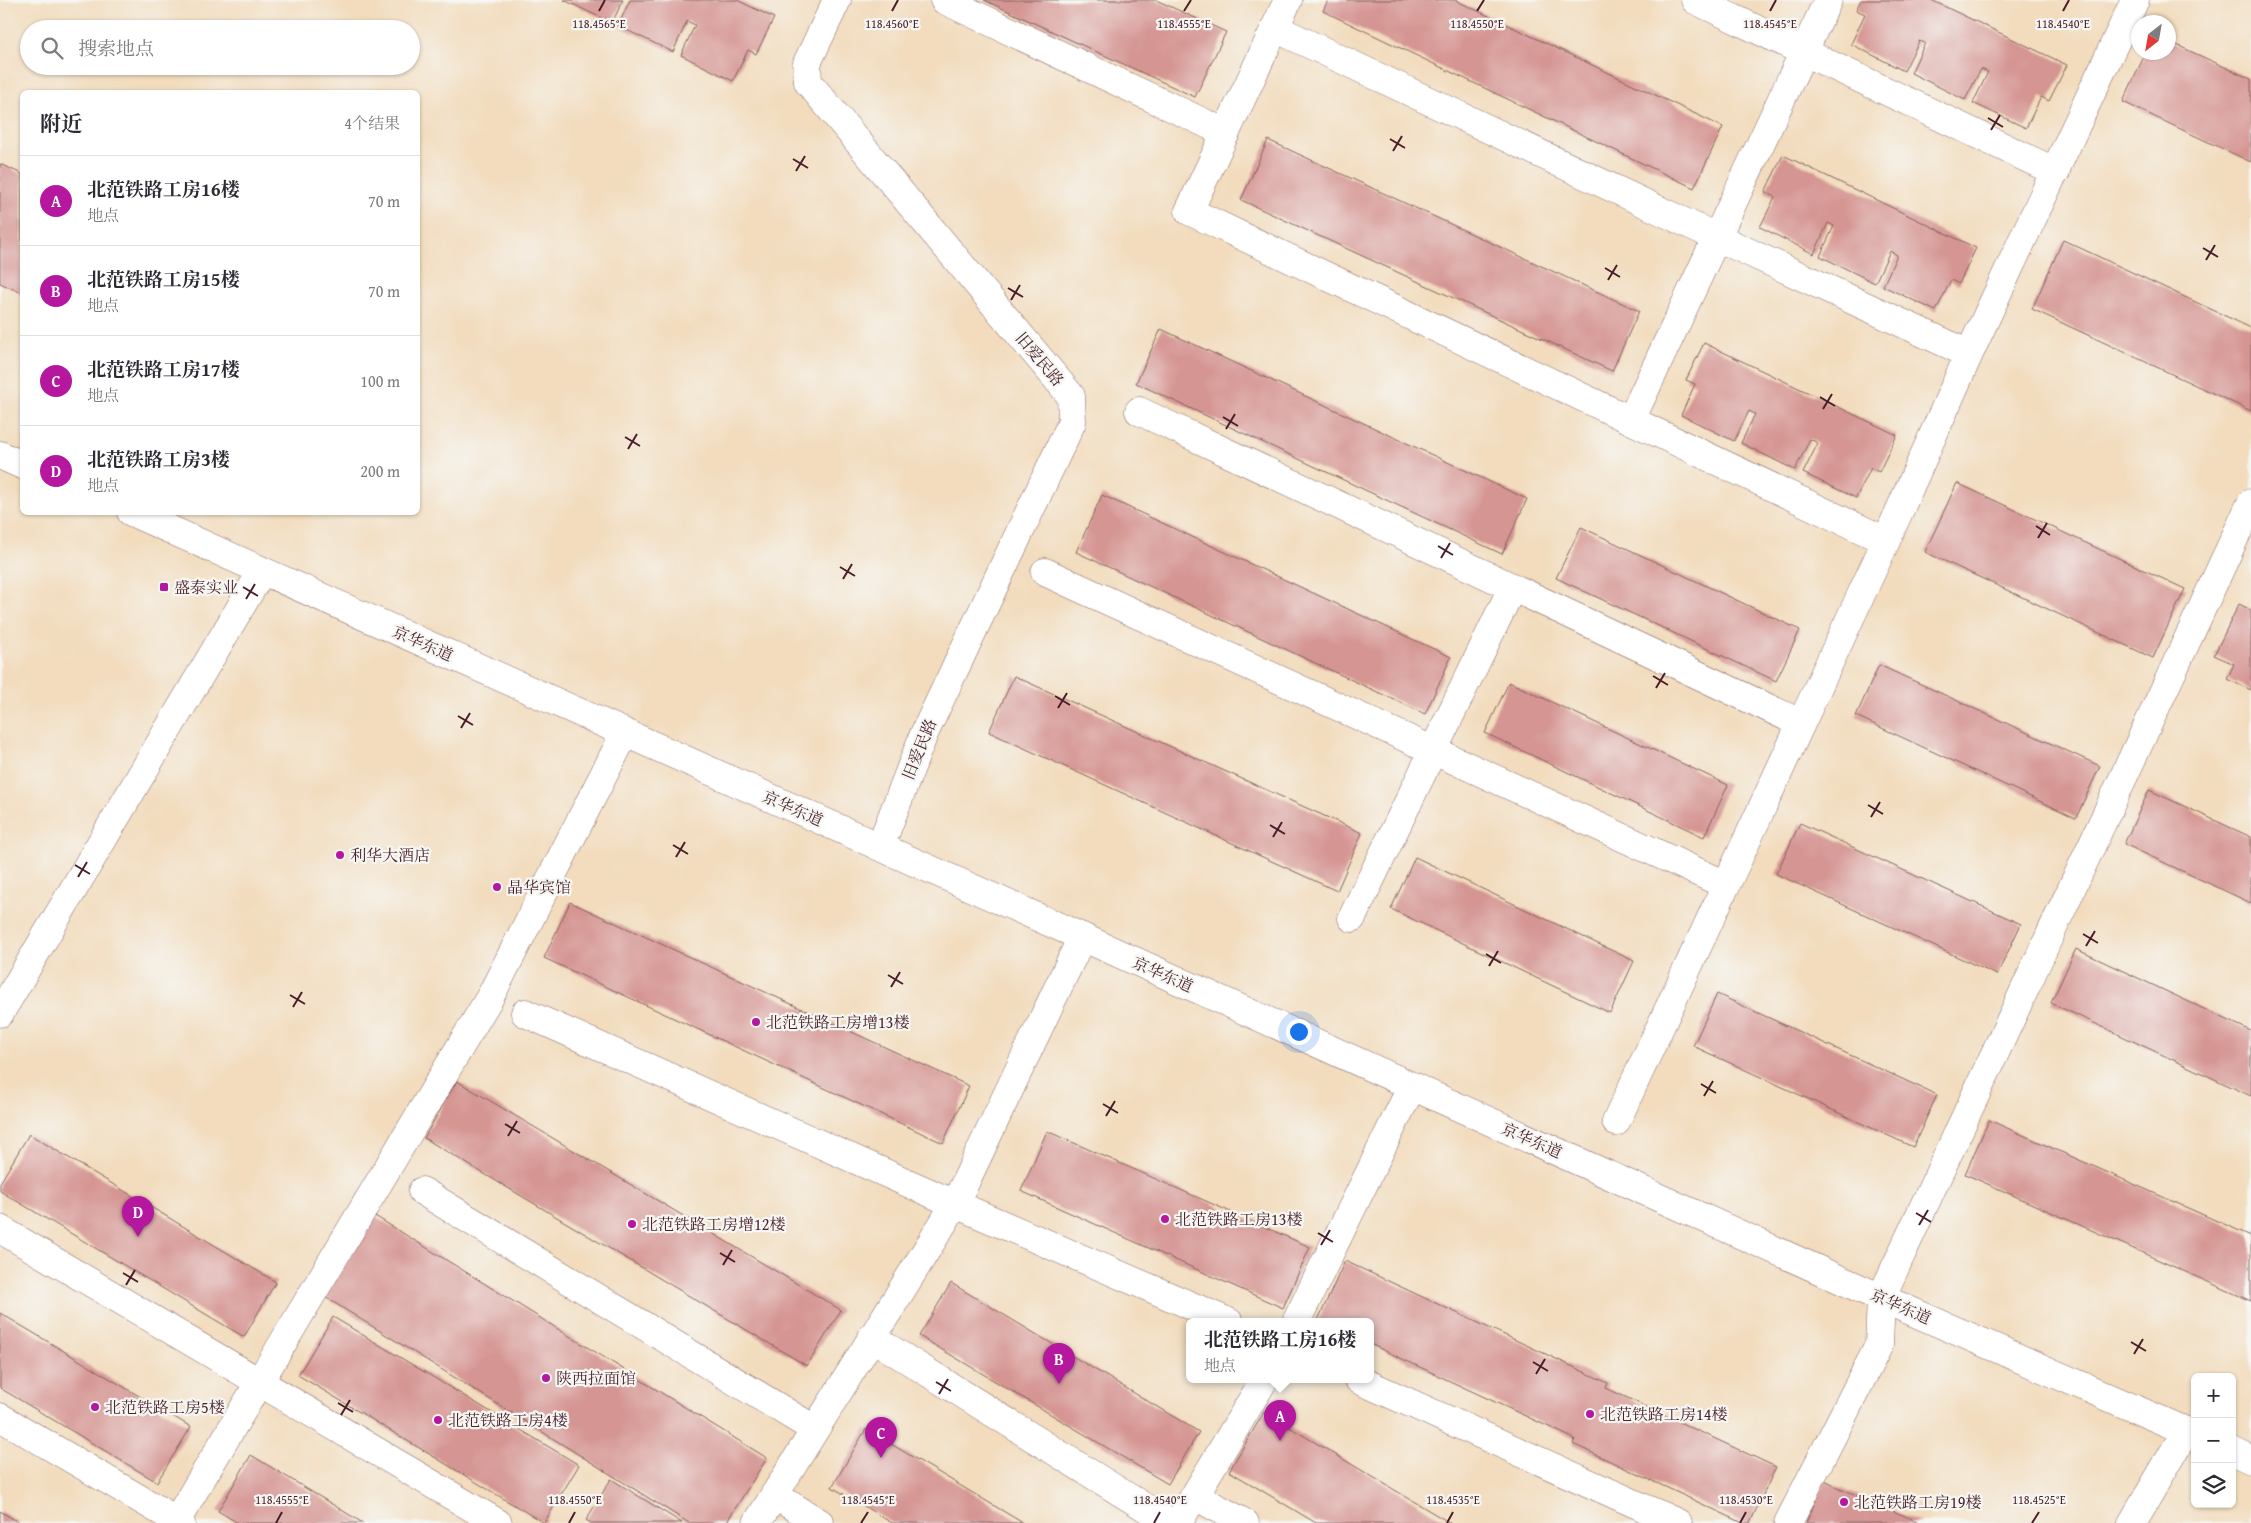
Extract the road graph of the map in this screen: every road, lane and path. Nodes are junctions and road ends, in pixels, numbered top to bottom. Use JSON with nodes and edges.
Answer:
{"nodes":[{"id":1,"x":836,"y":0,"type":"edge"},
{"id":2,"x":944,"y":0,"type":"edge"},
{"id":3,"x":1288,"y":0,"type":"edge"},
{"id":4,"x":1695,"y":0,"type":"edge"},
{"id":5,"x":1828,"y":0,"type":"edge"},
{"id":6,"x":2135,"y":0,"type":"edge"},
{"id":7,"x":1275,"y":28,"type":"junction"},
{"id":8,"x":1803,"y":52,"type":"junction"},
{"id":9,"x":1226,"y":133,"type":"junction"},
{"id":10,"x":2056,"y":172,"type":"junction"},
{"id":11,"x":1716,"y":237,"type":"junction"},
{"id":12,"x":1969,"y":354,"type":"junction"},
{"id":13,"x":1139,"y":411,"type":"dead end"},
{"id":14,"x":1631,"y":420,"type":"junction"},
{"id":15,"x":0,"y":455,"type":"edge"},
{"id":16,"x":20,"y":464,"type":"edge"},
{"id":17,"x":2251,"y":503,"type":"edge"},
{"id":18,"x":138,"y":515,"type":"edge"},
{"id":19,"x":1886,"y":541,"type":"junction"},
{"id":20,"x":262,"y":571,"type":"junction"},
{"id":21,"x":1045,"y":572,"type":"dead end"},
{"id":22,"x":1512,"y":588,"type":"junction"},
{"id":23,"x":1800,"y":723,"type":"junction"},
{"id":24,"x":625,"y":733,"type":"junction"},
{"id":25,"x":1434,"y":752,"type":"junction"},
{"id":26,"x":880,"y":847,"type":"junction"},
{"id":27,"x":1726,"y":886,"type":"junction"},
{"id":28,"x":1352,"y":918,"type":"dead end"},
{"id":29,"x":1082,"y":937,"type":"junction"},
{"id":30,"x":524,"y":1012,"type":"dead end"},
{"id":31,"x":0,"y":1013,"type":"edge"},
{"id":32,"x":1412,"y":1086,"type":"junction"},
{"id":33,"x":1616,"y":1122,"type":"dead end"},
{"id":34,"x":422,"y":1191,"type":"dead end"},
{"id":35,"x":955,"y":1204,"type":"junction"},
{"id":36,"x":0,"y":1229,"type":"edge"},
{"id":37,"x":1881,"y":1298,"type":"junction"},
{"id":38,"x":1220,"y":1318,"type":"edge"},
{"id":39,"x":1298,"y":1318,"type":"edge"},
{"id":40,"x":871,"y":1337,"type":"junction"},
{"id":41,"x":260,"y":1381,"type":"junction"},
{"id":42,"x":1262,"y":1383,"type":"edge"},
{"id":43,"x":1366,"y":1383,"type":"edge"},
{"id":44,"x":0,"y":1417,"type":"edge"},
{"id":45,"x":814,"y":1430,"type":"junction"},
{"id":46,"x":2190,"y":1433,"type":"edge"},
{"id":47,"x":2236,"y":1453,"type":"edge"},
{"id":48,"x":2251,"y":1460,"type":"edge"},
{"id":49,"x":774,"y":1495,"type":"junction"},
{"id":50,"x":1194,"y":1496,"type":"junction"},
{"id":51,"x":178,"y":1522,"type":"edge"},
{"id":52,"x":498,"y":1523,"type":"edge"},
{"id":53,"x":757,"y":1523,"type":"edge"},
{"id":54,"x":820,"y":1523,"type":"edge"},
{"id":55,"x":1170,"y":1523,"type":"edge"},
{"id":56,"x":1178,"y":1523,"type":"edge"},
{"id":57,"x":1245,"y":1523,"type":"edge"},
{"id":58,"x":1678,"y":1523,"type":"edge"},
{"id":59,"x":1788,"y":1523,"type":"edge"},
{"id":60,"x":2132,"y":1523,"type":"edge"}],
"edges":[{"from":1,"to":26,"type":"street","name":"旧爱民路"},
{"from":2,"to":9,"type":"street"},
{"from":3,"to":7,"type":"street"},
{"from":4,"to":8,"type":"street"},
{"from":5,"to":8,"type":"street"},
{"from":6,"to":10,"type":"street"},
{"from":7,"to":9,"type":"street"},
{"from":7,"to":11,"type":"street"},
{"from":8,"to":10,"type":"street"},
{"from":8,"to":11,"type":"street"},
{"from":9,"to":14,"type":"street"},
{"from":10,"to":12,"type":"street"},
{"from":11,"to":12,"type":"street"},
{"from":11,"to":14,"type":"street"},
{"from":12,"to":19,"type":"street"},
{"from":13,"to":22,"type":"street"},
{"from":14,"to":19,"type":"street"},
{"from":15,"to":16,"type":"street"},
{"from":17,"to":37,"type":"street"},
{"from":18,"to":20,"type":"street","name":"京华东道"},
{"from":19,"to":23,"type":"street"},
{"from":20,"to":24,"type":"street","name":"京华东道"},
{"from":20,"to":31,"type":"street"},
{"from":21,"to":25,"type":"street"},
{"from":22,"to":23,"type":"street"},
{"from":22,"to":25,"type":"street"},
{"from":23,"to":27,"type":"street"},
{"from":24,"to":26,"type":"street","name":"京华东道"},
{"from":24,"to":41,"type":"street"},
{"from":25,"to":27,"type":"street"},
{"from":25,"to":28,"type":"street"},
{"from":26,"to":29,"type":"street","name":"京华东道"},
{"from":27,"to":33,"type":"street"},
{"from":29,"to":32,"type":"street","name":"京华东道"},
{"from":29,"to":35,"type":"street"},
{"from":30,"to":35,"type":"street"},
{"from":32,"to":37,"type":"street","name":"京华东道"},
{"from":32,"to":39,"type":"street"},
{"from":34,"to":45,"type":"street"},
{"from":35,"to":38,"type":"street"},
{"from":35,"to":40,"type":"street"},
{"from":36,"to":41,"type":"street"},
{"from":37,"to":46,"type":"street","name":"京华东道"},
{"from":37,"to":59,"type":"street"},
{"from":40,"to":45,"type":"street"},
{"from":40,"to":55,"type":"street"},
{"from":41,"to":51,"type":"street"},
{"from":41,"to":52,"type":"street"},
{"from":42,"to":50,"type":"street"},
{"from":43,"to":58,"type":"street"},
{"from":44,"to":51,"type":"street"},
{"from":45,"to":49,"type":"street"},
{"from":46,"to":60,"type":"street"},
{"from":47,"to":48,"type":"street"},
{"from":49,"to":53,"type":"street"},
{"from":49,"to":54,"type":"street"},
{"from":50,"to":56,"type":"street"},
{"from":50,"to":57,"type":"street"}]}
